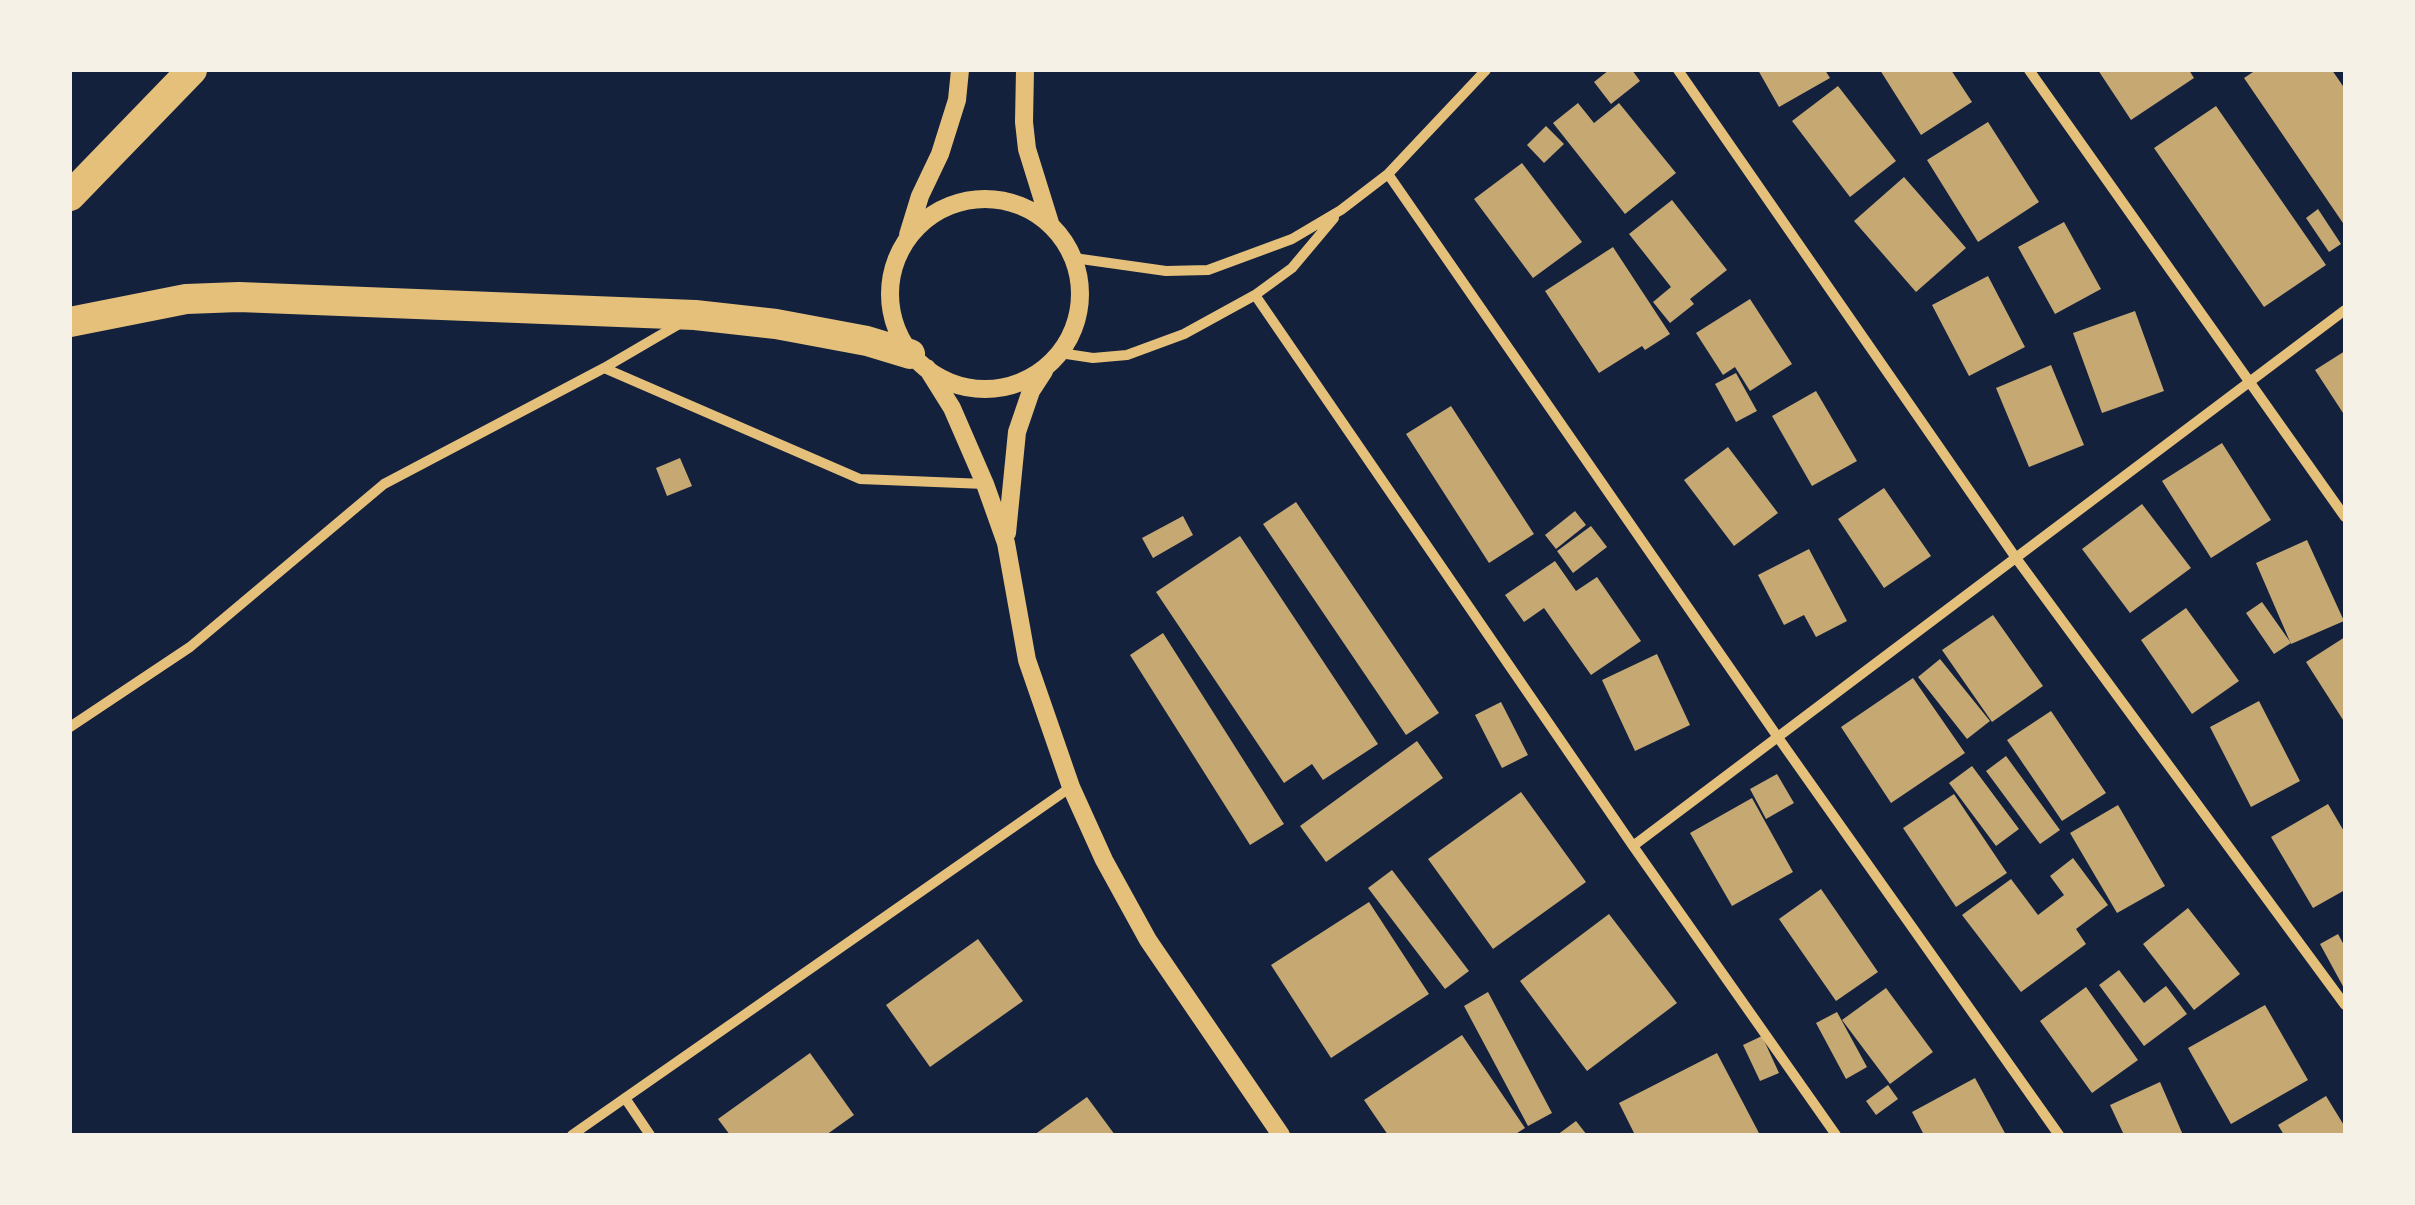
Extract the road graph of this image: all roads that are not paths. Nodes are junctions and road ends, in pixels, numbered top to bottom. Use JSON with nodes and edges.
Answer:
{"nodes":[{"id":1,"x":192,"y":70,"type":"edge"},
{"id":2,"x":960,"y":70,"type":"edge"},
{"id":3,"x":1024,"y":70,"type":"edge"},
{"id":4,"x":1486,"y":70,"type":"edge"},
{"id":5,"x":1678,"y":70,"type":"edge"},
{"id":6,"x":2029,"y":70,"type":"edge"},
{"id":7,"x":1388,"y":174,"type":"junction"},
{"id":8,"x":70,"y":196,"type":"edge"},
{"id":9,"x":1341,"y":210,"type":"junction"},
{"id":10,"x":1050,"y":223,"type":"junction"},
{"id":11,"x":906,"y":240,"type":"junction"},
{"id":12,"x":1074,"y":258,"type":"junction"},
{"id":13,"x":1255,"y":295,"type":"junction"},
{"id":14,"x":2345,"y":310,"type":"edge"},
{"id":15,"x":695,"y":314,"type":"junction"},
{"id":16,"x":70,"y":322,"type":"edge"},
{"id":17,"x":1056,"y":356,"type":"junction"},
{"id":18,"x":918,"y":361,"type":"junction"},
{"id":19,"x":604,"y":368,"type":"junction"},
{"id":20,"x":2249,"y":380,"type":"junction"},
{"id":21,"x":985,"y":484,"type":"junction"},
{"id":22,"x":2345,"y":517,"type":"edge"},
{"id":23,"x":1006,"y":543,"type":"junction"},
{"id":24,"x":2016,"y":558,"type":"junction"},
{"id":25,"x":70,"y":727,"type":"edge"},
{"id":26,"x":1777,"y":736,"type":"junction"},
{"id":27,"x":1071,"y":786,"type":"junction"},
{"id":28,"x":1633,"y":846,"type":"junction"},
{"id":29,"x":2345,"y":1005,"type":"edge"},
{"id":30,"x":625,"y":1098,"type":"junction"},
{"id":31,"x":572,"y":1135,"type":"edge"},
{"id":32,"x":650,"y":1135,"type":"edge"},
{"id":33,"x":1281,"y":1135,"type":"edge"},
{"id":34,"x":1836,"y":1135,"type":"edge"},
{"id":35,"x":2059,"y":1135,"type":"edge"}],
"edges":[{"from":1,"to":8,"type":"highway"},
{"from":2,"to":11,"type":"street"},
{"from":3,"to":10,"type":"street"},
{"from":4,"to":7,"type":"street"},
{"from":5,"to":24,"type":"street"},
{"from":6,"to":20,"type":"street"},
{"from":7,"to":9,"type":"street"},
{"from":7,"to":26,"type":"street"},
{"from":9,"to":12,"type":"street"},
{"from":9,"to":13,"type":"street"},
{"from":10,"to":11,"type":"street"},
{"from":10,"to":12,"type":"street"},
{"from":11,"to":18,"type":"street"},
{"from":12,"to":17,"type":"street"},
{"from":13,"to":17,"type":"street"},
{"from":13,"to":28,"type":"street"},
{"from":14,"to":20,"type":"street"},
{"from":15,"to":16,"type":"highway"},
{"from":15,"to":18,"type":"highway"},
{"from":15,"to":19,"type":"street"},
{"from":17,"to":18,"type":"street"},
{"from":17,"to":23,"type":"street"},
{"from":18,"to":21,"type":"street"},
{"from":19,"to":21,"type":"street"},
{"from":19,"to":25,"type":"street"},
{"from":20,"to":22,"type":"street"},
{"from":20,"to":24,"type":"street"},
{"from":21,"to":23,"type":"street"},
{"from":23,"to":27,"type":"street"},
{"from":24,"to":26,"type":"street"},
{"from":24,"to":29,"type":"street"},
{"from":26,"to":28,"type":"street"},
{"from":26,"to":35,"type":"street"},
{"from":27,"to":30,"type":"street"},
{"from":27,"to":33,"type":"street"},
{"from":28,"to":34,"type":"street"},
{"from":30,"to":31,"type":"street"},
{"from":30,"to":32,"type":"street"}]}
